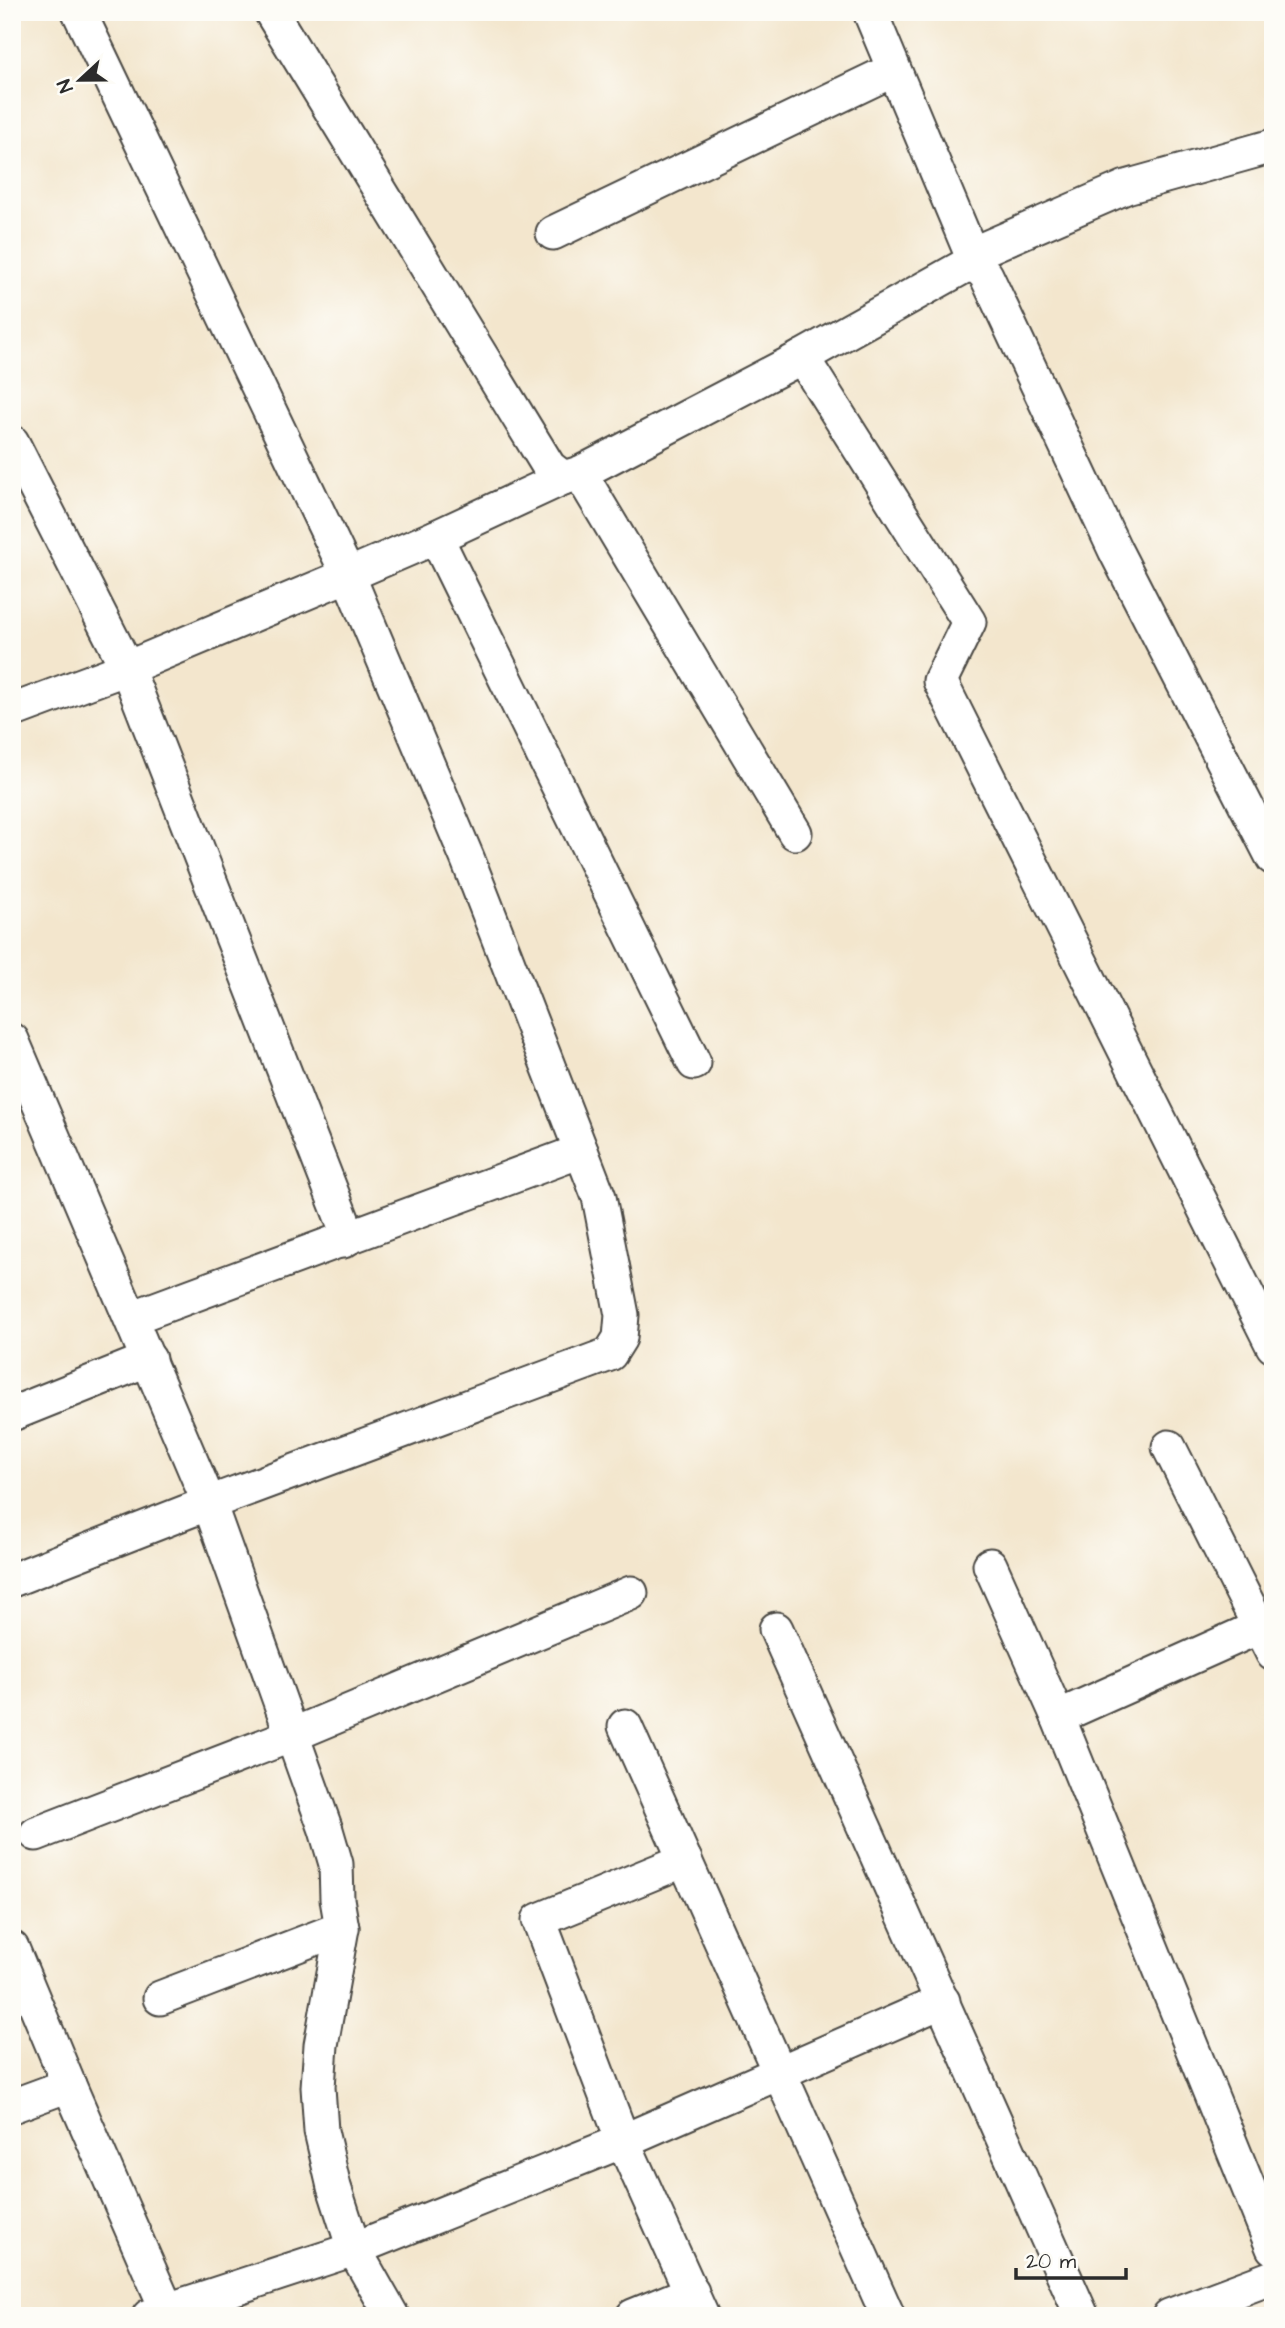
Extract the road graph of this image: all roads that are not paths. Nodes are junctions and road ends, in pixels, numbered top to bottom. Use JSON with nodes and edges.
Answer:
{"nodes":[{"id":1,"x":79,"y":12,"type":"edge"},
{"id":2,"x":271,"y":12,"type":"edge"},
{"id":3,"x":870,"y":12,"type":"edge"},
{"id":4,"x":893,"y":70,"type":"junction"},
{"id":5,"x":1273,"y":146,"type":"edge"},
{"id":6,"x":553,"y":233,"type":"dead end"},
{"id":7,"x":974,"y":259,"type":"junction"},
{"id":8,"x":802,"y":357,"type":"junction"},
{"id":9,"x":12,"y":442,"type":"edge"},
{"id":10,"x":571,"y":475,"type":"junction"},
{"id":11,"x":436,"y":537,"type":"junction"},
{"id":12,"x":348,"y":575,"type":"junction"},
{"id":13,"x":127,"y":668,"type":"junction"},
{"id":14,"x":12,"y":711,"type":"edge"},
{"id":15,"x":795,"y":832,"type":"dead end"},
{"id":16,"x":1273,"y":858,"type":"edge"},
{"id":17,"x":12,"y":1040,"type":"edge"},
{"id":18,"x":694,"y":1063,"type":"dead end"},
{"id":19,"x":582,"y":1151,"type":"junction"},
{"id":20,"x":346,"y":1239,"type":"junction"},
{"id":21,"x":131,"y":1318,"type":"junction"},
{"id":22,"x":1273,"y":1346,"type":"edge"},
{"id":23,"x":149,"y":1359,"type":"junction"},
{"id":24,"x":12,"y":1414,"type":"edge"},
{"id":25,"x":1169,"y":1447,"type":"dead end"},
{"id":26,"x":209,"y":1503,"type":"junction"},
{"id":27,"x":990,"y":1565,"type":"dead end"},
{"id":28,"x":12,"y":1580,"type":"edge"},
{"id":29,"x":631,"y":1593,"type":"dead end"},
{"id":30,"x":776,"y":1629,"type":"dead end"},
{"id":31,"x":1266,"y":1641,"type":"edge"},
{"id":32,"x":1058,"y":1717,"type":"junction"},
{"id":33,"x":625,"y":1726,"type":"dead end"},
{"id":34,"x":292,"y":1735,"type":"junction"},
{"id":35,"x":36,"y":1834,"type":"dead end"},
{"id":36,"x":685,"y":1860,"type":"junction"},
{"id":37,"x":342,"y":1928,"type":"junction"},
{"id":38,"x":12,"y":1948,"type":"edge"},
{"id":39,"x":160,"y":1998,"type":"dead end"},
{"id":40,"x":943,"y":2001,"type":"junction"},
{"id":41,"x":780,"y":2074,"type":"junction"},
{"id":42,"x":69,"y":2085,"type":"junction"},
{"id":43,"x":12,"y":2106,"type":"edge"},
{"id":44,"x":623,"y":2141,"type":"junction"},
{"id":45,"x":1265,"y":2201,"type":"edge"},
{"id":46,"x":1273,"y":2248,"type":"edge"},
{"id":47,"x":354,"y":2249,"type":"junction"},
{"id":48,"x":1273,"y":2277,"type":"edge"},
{"id":49,"x":697,"y":2304,"type":"edge"},
{"id":50,"x":158,"y":2313,"type":"edge"},
{"id":51,"x":392,"y":2316,"type":"edge"},
{"id":52,"x":633,"y":2316,"type":"edge"},
{"id":53,"x":888,"y":2316,"type":"edge"},
{"id":54,"x":1082,"y":2316,"type":"edge"},
{"id":55,"x":1169,"y":2316,"type":"edge"}],
"edges":[{"from":1,"to":12,"type":"street"},
{"from":2,"to":10,"type":"street"},
{"from":3,"to":4,"type":"street"},
{"from":4,"to":6,"type":"street"},
{"from":4,"to":7,"type":"street"},
{"from":5,"to":7,"type":"street"},
{"from":7,"to":8,"type":"street"},
{"from":7,"to":16,"type":"street"},
{"from":8,"to":10,"type":"street"},
{"from":8,"to":22,"type":"street"},
{"from":9,"to":13,"type":"street"},
{"from":10,"to":11,"type":"street"},
{"from":10,"to":15,"type":"street"},
{"from":11,"to":12,"type":"street"},
{"from":11,"to":18,"type":"street"},
{"from":12,"to":13,"type":"street"},
{"from":12,"to":19,"type":"street"},
{"from":13,"to":14,"type":"street"},
{"from":13,"to":20,"type":"street"},
{"from":17,"to":21,"type":"street"},
{"from":19,"to":20,"type":"street"},
{"from":19,"to":26,"type":"street"},
{"from":20,"to":21,"type":"street"},
{"from":21,"to":23,"type":"street"},
{"from":23,"to":24,"type":"street"},
{"from":23,"to":26,"type":"street"},
{"from":25,"to":31,"type":"street"},
{"from":26,"to":28,"type":"street"},
{"from":26,"to":34,"type":"street"},
{"from":27,"to":32,"type":"street"},
{"from":29,"to":34,"type":"street"},
{"from":30,"to":40,"type":"street"},
{"from":31,"to":32,"type":"street"},
{"from":32,"to":45,"type":"street"},
{"from":33,"to":36,"type":"street"},
{"from":34,"to":35,"type":"street"},
{"from":34,"to":37,"type":"street"},
{"from":36,"to":41,"type":"street"},
{"from":36,"to":44,"type":"street"},
{"from":37,"to":39,"type":"street"},
{"from":37,"to":47,"type":"street"},
{"from":38,"to":42,"type":"street"},
{"from":40,"to":41,"type":"street"},
{"from":40,"to":54,"type":"street"},
{"from":41,"to":44,"type":"street"},
{"from":41,"to":53,"type":"street"},
{"from":42,"to":43,"type":"street"},
{"from":42,"to":50,"type":"street"},
{"from":44,"to":47,"type":"street"},
{"from":44,"to":49,"type":"street"},
{"from":45,"to":46,"type":"street"},
{"from":47,"to":50,"type":"street"},
{"from":47,"to":51,"type":"street"},
{"from":48,"to":55,"type":"street"},
{"from":49,"to":52,"type":"street"}]}
